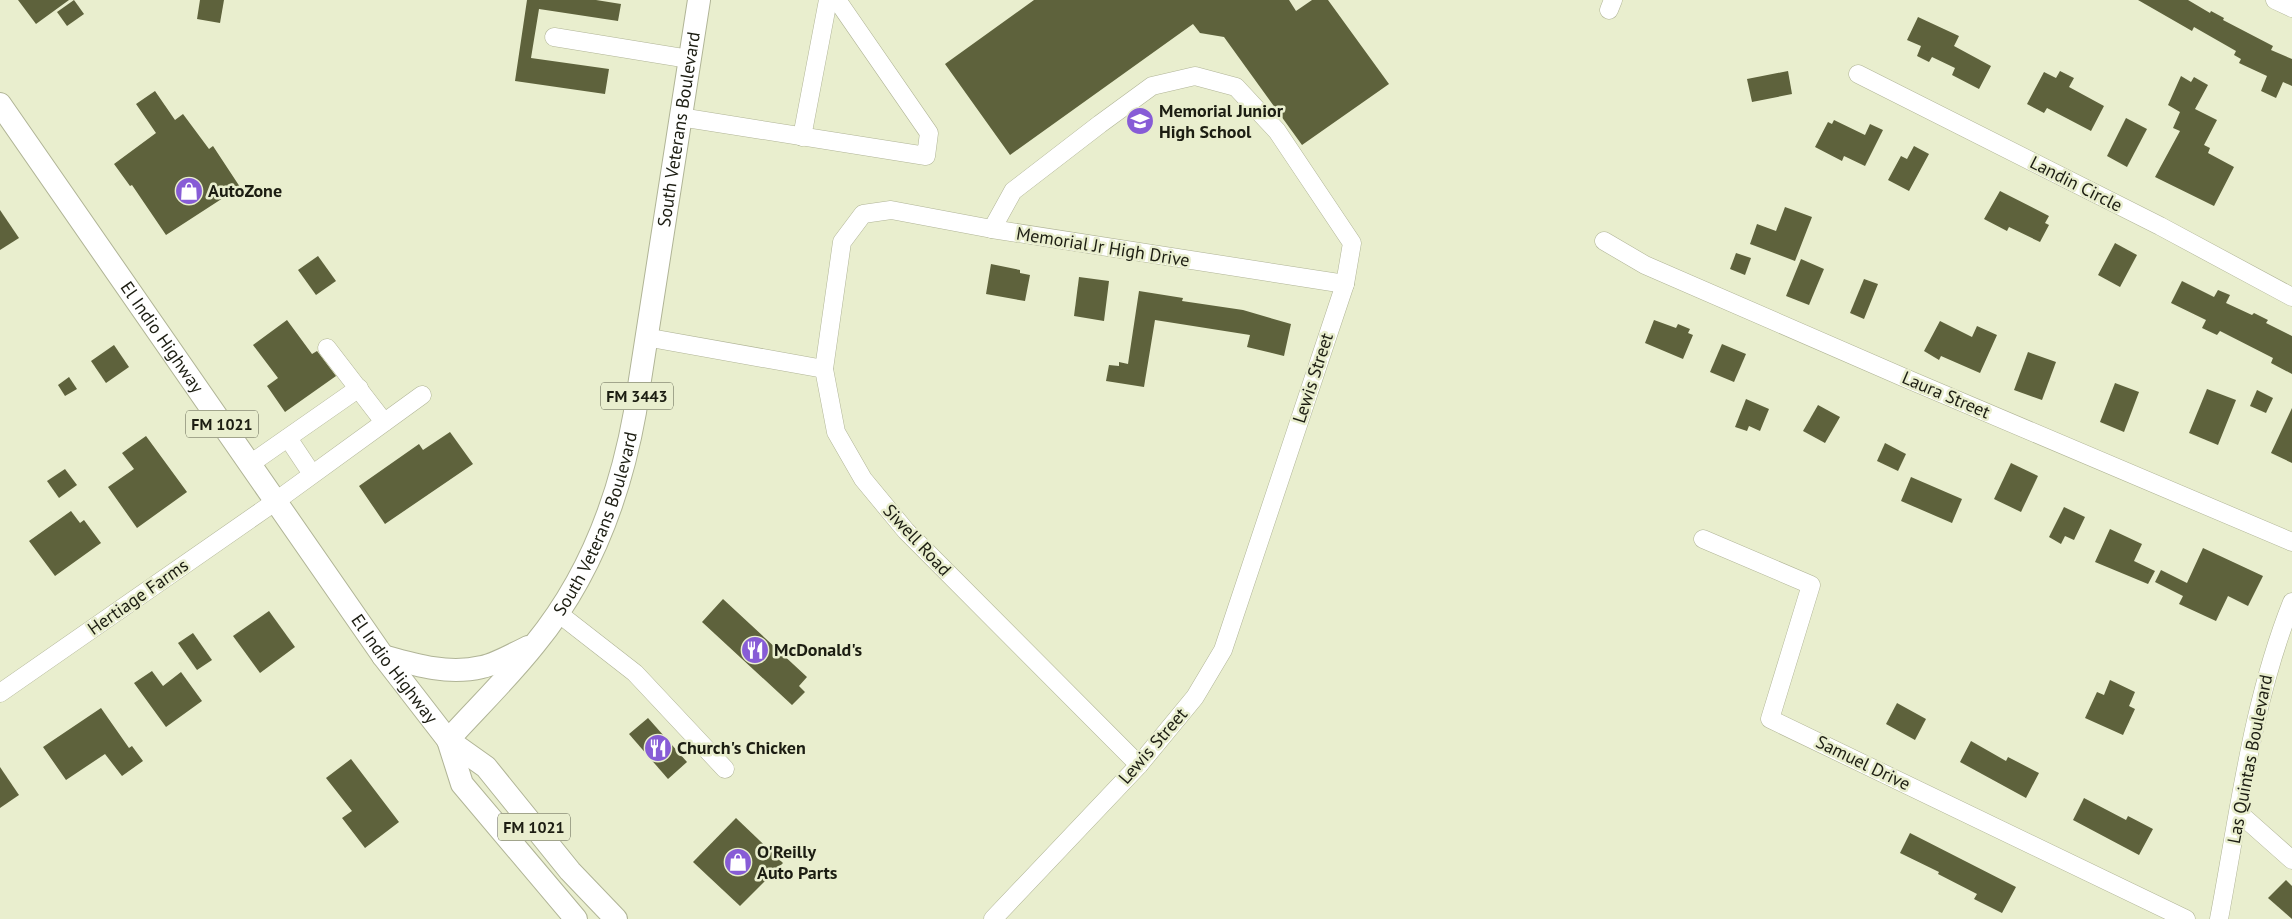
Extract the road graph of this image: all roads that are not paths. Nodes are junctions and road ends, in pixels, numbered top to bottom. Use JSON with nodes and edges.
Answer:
{"nodes":[{"id":1,"x":698,"y":0,"type":"edge"},
{"id":2,"x":828,"y":0,"type":"edge"},
{"id":3,"x":837,"y":0,"type":"edge"},
{"id":4,"x":2275,"y":0,"type":"edge"},
{"id":5,"x":2292,"y":8,"type":"edge"},
{"id":6,"x":554,"y":37,"type":"dead end"},
{"id":7,"x":689,"y":59,"type":"junction"},
{"id":8,"x":1858,"y":74,"type":"dead end"},
{"id":9,"x":3,"y":116,"type":"edge"},
{"id":10,"x":680,"y":117,"type":"junction"},
{"id":11,"x":802,"y":137,"type":"junction"},
{"id":12,"x":863,"y":214,"type":"joint"},
{"id":13,"x":992,"y":229,"type":"junction"},
{"id":14,"x":1604,"y":241,"type":"dead end"},
{"id":15,"x":1345,"y":284,"type":"junction"},
{"id":16,"x":2292,"y":297,"type":"edge"},
{"id":17,"x":645,"y":337,"type":"junction"},
{"id":18,"x":328,"y":348,"type":"dead end"},
{"id":19,"x":824,"y":369,"type":"junction"},
{"id":20,"x":359,"y":388,"type":"junction"},
{"id":21,"x":422,"y":395,"type":"dead end"},
{"id":22,"x":384,"y":422,"type":"junction"},
{"id":23,"x":288,"y":438,"type":"junction"},
{"id":24,"x":250,"y":464,"type":"junction"},
{"id":25,"x":312,"y":474,"type":"junction"},
{"id":26,"x":276,"y":501,"type":"junction"},
{"id":27,"x":1703,"y":538,"type":"dead end"},
{"id":28,"x":2292,"y":542,"type":"edge"},
{"id":29,"x":2292,"y":602,"type":"edge"},
{"id":30,"x":558,"y":612,"type":"junction"},
{"id":31,"x":536,"y":644,"type":"junction"},
{"id":32,"x":383,"y":656,"type":"junction"},
{"id":33,"x":0,"y":693,"type":"edge"},
{"id":34,"x":448,"y":740,"type":"junction"},
{"id":35,"x":1139,"y":765,"type":"junction"},
{"id":36,"x":725,"y":768,"type":"dead end"},
{"id":37,"x":2239,"y":813,"type":"junction"},
{"id":38,"x":2292,"y":860,"type":"edge"},
{"id":39,"x":996,"y":918,"type":"edge"},
{"id":40,"x":576,"y":919,"type":"edge"},
{"id":41,"x":616,"y":919,"type":"edge"},
{"id":42,"x":2186,"y":919,"type":"edge"},
{"id":43,"x":2219,"y":919,"type":"edge"}],
"edges":[{"from":1,"to":7,"type":"main road","name":"South Veterans Boulevard","number":"FM 3443"},
{"from":2,"to":11,"type":"street"},
{"from":3,"to":11,"type":"street"},
{"from":4,"to":5,"type":"street"},
{"from":6,"to":7,"type":"street"},
{"from":7,"to":10,"type":"main road","name":"South Veterans Boulevard","number":"FM 3443"},
{"from":8,"to":16,"type":"street","name":"Landin Circle"},
{"from":9,"to":24,"type":"main road","name":"El Indio Highway","number":"FM 1021"},
{"from":10,"to":11,"type":"street"},
{"from":10,"to":17,"type":"main road","name":"South Veterans Boulevard","number":"FM 3443"},
{"from":12,"to":13,"type":"street","name":"Memorial Jr High Drive"},
{"from":12,"to":19,"type":"street","name":"Siwell Road"},
{"from":13,"to":15,"type":"street","name":"Memorial Jr High Drive"},
{"from":13,"to":15,"type":"street","name":"Lewis Street"},
{"from":14,"to":28,"type":"street","name":"Laura Street"},
{"from":15,"to":35,"type":"street","name":"Lewis Street"},
{"from":17,"to":19,"type":"street"},
{"from":17,"to":30,"type":"main road","name":"South Veterans Boulevard","number":"FM 3443"},
{"from":18,"to":20,"type":"street"},
{"from":19,"to":35,"type":"street","name":"Siwell Road"},
{"from":20,"to":22,"type":"street"},
{"from":20,"to":23,"type":"street"},
{"from":21,"to":22,"type":"street","name":"Hertiage Farms"},
{"from":22,"to":25,"type":"street","name":"Hertiage Farms"},
{"from":23,"to":24,"type":"street"},
{"from":23,"to":25,"type":"street"},
{"from":24,"to":26,"type":"main road","name":"El Indio Highway","number":"FM 1021"},
{"from":25,"to":26,"type":"street","name":"Hertiage Farms"},
{"from":26,"to":32,"type":"main road","name":"El Indio Highway","number":"FM 1021"},
{"from":26,"to":33,"type":"street","name":"Hertiage Farms"},
{"from":27,"to":42,"type":"street","name":"Samuel Drive"},
{"from":29,"to":37,"type":"street","name":"Las Quintas Boulevard"},
{"from":30,"to":31,"type":"main road","name":"South Veterans Boulevard","number":"FM 3443"},
{"from":30,"to":36,"type":"street"},
{"from":31,"to":32,"type":"main road"},
{"from":31,"to":34,"type":"main road","name":"South Veterans Boulevard","number":"FM 3443"},
{"from":32,"to":34,"type":"main road","name":"El Indio Highway","number":"FM 1021"},
{"from":34,"to":40,"type":"main road","name":"El Indio Highway","number":"FM 1021"},
{"from":34,"to":41,"type":"main road","name":"El Indio Highway","number":"FM 1021"},
{"from":35,"to":39,"type":"street","name":"Lewis Street"},
{"from":37,"to":38,"type":"street"},
{"from":37,"to":43,"type":"street","name":"Las Quintas Boulevard"}]}
